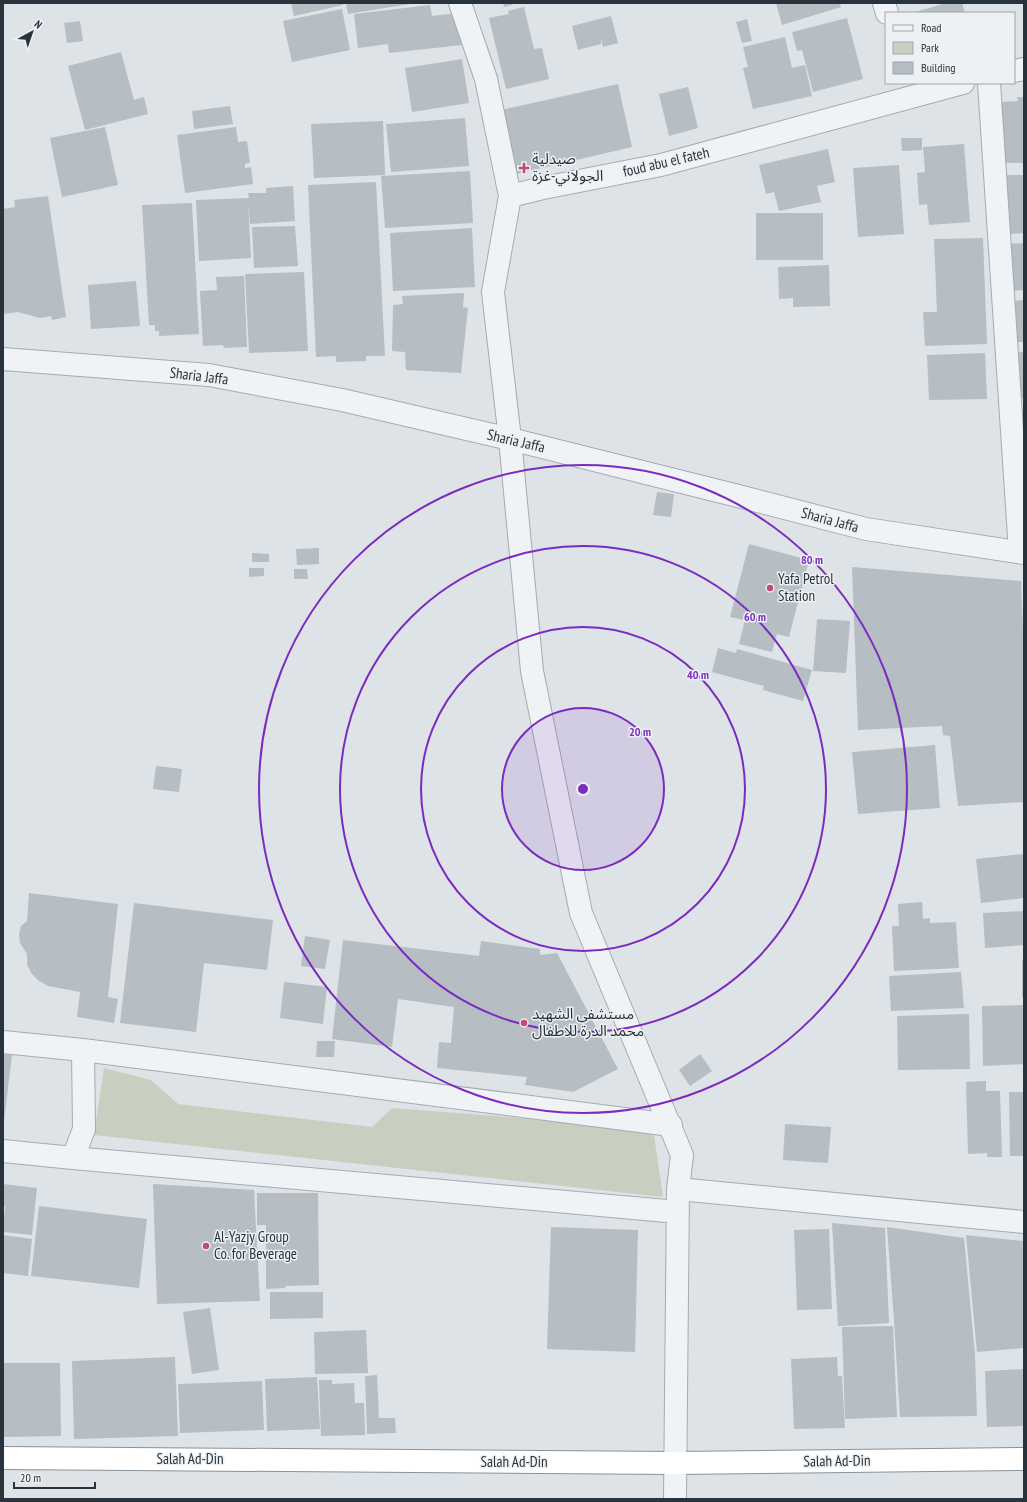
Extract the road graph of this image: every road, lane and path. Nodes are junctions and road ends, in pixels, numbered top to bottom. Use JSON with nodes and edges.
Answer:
{"nodes":[{"id":1,"x":460,"y":3,"type":"edge"},
{"id":2,"x":955,"y":84,"type":"edge"},
{"id":3,"x":989,"y":84,"type":"edge"},
{"id":4,"x":909,"y":90,"type":"edge"},
{"id":5,"x":510,"y":196,"type":"junction"},
{"id":6,"x":3,"y":359,"type":"edge"},
{"id":7,"x":510,"y":439,"type":"junction"},
{"id":8,"x":1022,"y":552,"type":"edge"},
{"id":9,"x":3,"y":1042,"type":"edge"},
{"id":10,"x":83,"y":1050,"type":"junction"},
{"id":11,"x":671,"y":1125,"type":"junction"},
{"id":12,"x":3,"y":1151,"type":"edge"},
{"id":13,"x":73,"y":1158,"type":"junction"},
{"id":14,"x":678,"y":1189,"type":"junction"},
{"id":15,"x":678,"y":1212,"type":"junction"},
{"id":16,"x":1024,"y":1222,"type":"edge"},
{"id":17,"x":3,"y":1458,"type":"edge"},
{"id":18,"x":1024,"y":1459,"type":"edge"},
{"id":19,"x":675,"y":1463,"type":"junction"},
{"id":20,"x":675,"y":1499,"type":"edge"}],
"edges":[{"from":1,"to":5,"type":"street"},
{"from":2,"to":4,"type":"street","name":"foud abu el fateh"},
{"from":3,"to":8,"type":"street"},
{"from":4,"to":5,"type":"street","name":"foud abu el fateh"},
{"from":5,"to":7,"type":"street"},
{"from":6,"to":7,"type":"street","name":"Sharia Jaffa"},
{"from":7,"to":8,"type":"street","name":"Sharia Jaffa"},
{"from":7,"to":11,"type":"street"},
{"from":9,"to":10,"type":"street"},
{"from":10,"to":11,"type":"street"},
{"from":10,"to":13,"type":"street"},
{"from":11,"to":14,"type":"street"},
{"from":12,"to":13,"type":"street"},
{"from":13,"to":15,"type":"street"},
{"from":14,"to":15,"type":"street"},
{"from":14,"to":16,"type":"street"},
{"from":15,"to":19,"type":"street"},
{"from":17,"to":19,"type":"highway","name":"Salah Ad-Din"},
{"from":18,"to":19,"type":"highway","name":"Salah Ad-Din"},
{"from":19,"to":20,"type":"street"}]}
